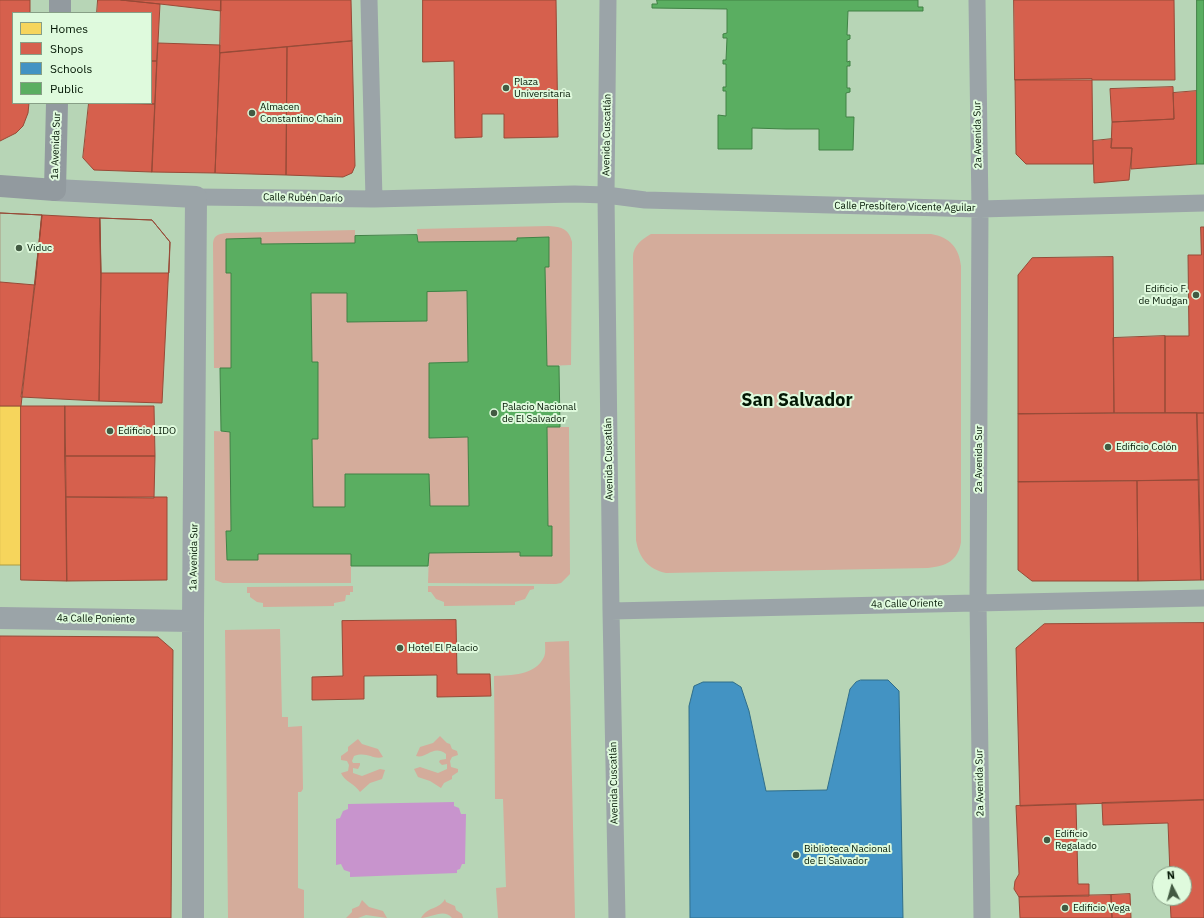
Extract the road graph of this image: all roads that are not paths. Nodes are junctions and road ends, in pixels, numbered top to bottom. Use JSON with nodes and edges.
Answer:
{"nodes":[{"id":1,"x":60,"y":0,"type":"edge"},
{"id":2,"x":369,"y":0,"type":"edge"},
{"id":3,"x":608,"y":0,"type":"edge"},
{"id":4,"x":977,"y":0,"type":"edge"},
{"id":5,"x":60,"y":12,"type":"edge"},
{"id":6,"x":57,"y":104,"type":"edge"},
{"id":7,"x":0,"y":186,"type":"edge"},
{"id":8,"x":55,"y":190,"type":"junction"},
{"id":9,"x":606,"y":195,"type":"junction"},
{"id":10,"x":196,"y":197,"type":"junction"},
{"id":11,"x":374,"y":199,"type":"junction"},
{"id":12,"x":1204,"y":203,"type":"edge"},
{"id":13,"x":980,"y":209,"type":"junction"},
{"id":14,"x":1204,"y":598,"type":"edge"},
{"id":15,"x":978,"y":602,"type":"junction"},
{"id":16,"x":611,"y":611,"type":"junction"},
{"id":17,"x":0,"y":618,"type":"edge"},
{"id":18,"x":193,"y":621,"type":"junction"},
{"id":19,"x":193,"y":918,"type":"edge"},
{"id":20,"x":617,"y":918,"type":"edge"},
{"id":21,"x":982,"y":918,"type":"edge"}],
"edges":[{"from":1,"to":5,"type":"main road"},
{"from":2,"to":11,"type":"street"},
{"from":3,"to":9,"type":"street","name":"Avenida Cuscatlán"},
{"from":4,"to":13,"type":"street","name":"2a Avenida Sur"},
{"from":6,"to":8,"type":"main road","name":"1a Avenida Sur"},
{"from":7,"to":8,"type":"main road","name":"Calle Rubén Darío"},
{"from":8,"to":10,"type":"street","name":"Calle Rubén Darío"},
{"from":9,"to":11,"type":"street","name":"Calle Rubén Darío"},
{"from":9,"to":13,"type":"street","name":"Calle Presbítero Vicente Aguilar"},
{"from":9,"to":16,"type":"street","name":"Avenida Cuscatlán"},
{"from":10,"to":11,"type":"street","name":"Calle Rubén Darío"},
{"from":10,"to":18,"type":"street","name":"1a Avenida Sur"},
{"from":12,"to":13,"type":"street","name":"Calle Presbítero Vicente Aguilar"},
{"from":13,"to":15,"type":"street","name":"2a Avenida Sur"},
{"from":14,"to":15,"type":"street","name":"4a Calle Oriente"},
{"from":15,"to":16,"type":"street","name":"4a Calle Oriente"},
{"from":15,"to":21,"type":"street","name":"2a Avenida Sur"},
{"from":16,"to":20,"type":"street","name":"Avenida Cuscatlán"},
{"from":17,"to":18,"type":"street","name":"4a Calle Poniente"},
{"from":18,"to":19,"type":"street","name":"1a Avenida Sur"}]}
